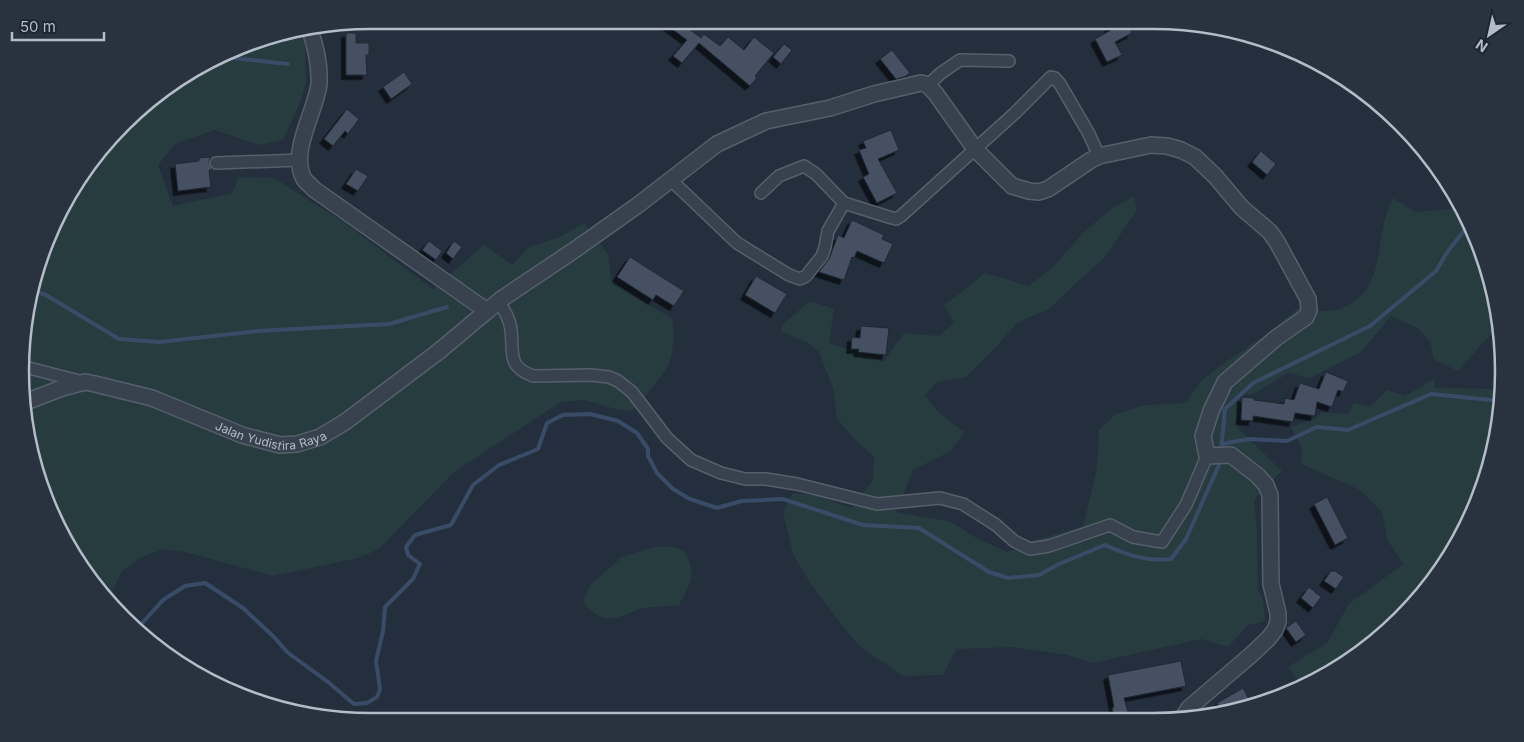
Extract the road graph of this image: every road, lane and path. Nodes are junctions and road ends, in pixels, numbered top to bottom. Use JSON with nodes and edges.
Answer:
{"nodes":[{"id":1,"x":311,"y":34,"type":"edge"},
{"id":2,"x":1009,"y":61,"type":"dead end"},
{"id":3,"x":928,"y":85,"type":"junction"},
{"id":4,"x":975,"y":149,"type":"junction"},
{"id":5,"x":1099,"y":156,"type":"junction"},
{"id":6,"x":300,"y":160,"type":"junction"},
{"id":7,"x":216,"y":163,"type":"dead end"},
{"id":8,"x":671,"y":180,"type":"junction"},
{"id":9,"x":761,"y":193,"type":"dead end"},
{"id":10,"x":844,"y":203,"type":"junction"},
{"id":11,"x":493,"y":306,"type":"junction"},
{"id":12,"x":29,"y":368,"type":"edge"},
{"id":13,"x":85,"y":382,"type":"junction"},
{"id":14,"x":30,"y":401,"type":"edge"},
{"id":15,"x":1218,"y":455,"type":"junction"},
{"id":16,"x":1187,"y":711,"type":"edge"}],
"edges":[{"from":1,"to":6,"type":"street"},
{"from":2,"to":3,"type":"street"},
{"from":3,"to":4,"type":"street"},
{"from":3,"to":8,"type":"street","name":"Jalan Yudistira Raya"},
{"from":4,"to":5,"type":"street"},
{"from":4,"to":5,"type":"street"},
{"from":4,"to":10,"type":"street"},
{"from":5,"to":15,"type":"street"},
{"from":6,"to":7,"type":"street"},
{"from":6,"to":11,"type":"street"},
{"from":8,"to":10,"type":"street"},
{"from":8,"to":11,"type":"street","name":"Jalan Yudistira Raya"},
{"from":9,"to":10,"type":"street"},
{"from":11,"to":13,"type":"street","name":"Jalan Yudistira Raya"},
{"from":11,"to":15,"type":"street"},
{"from":12,"to":13,"type":"street"},
{"from":13,"to":14,"type":"street","name":"Jalan Yudistira Raya"},
{"from":15,"to":16,"type":"street"}]}
